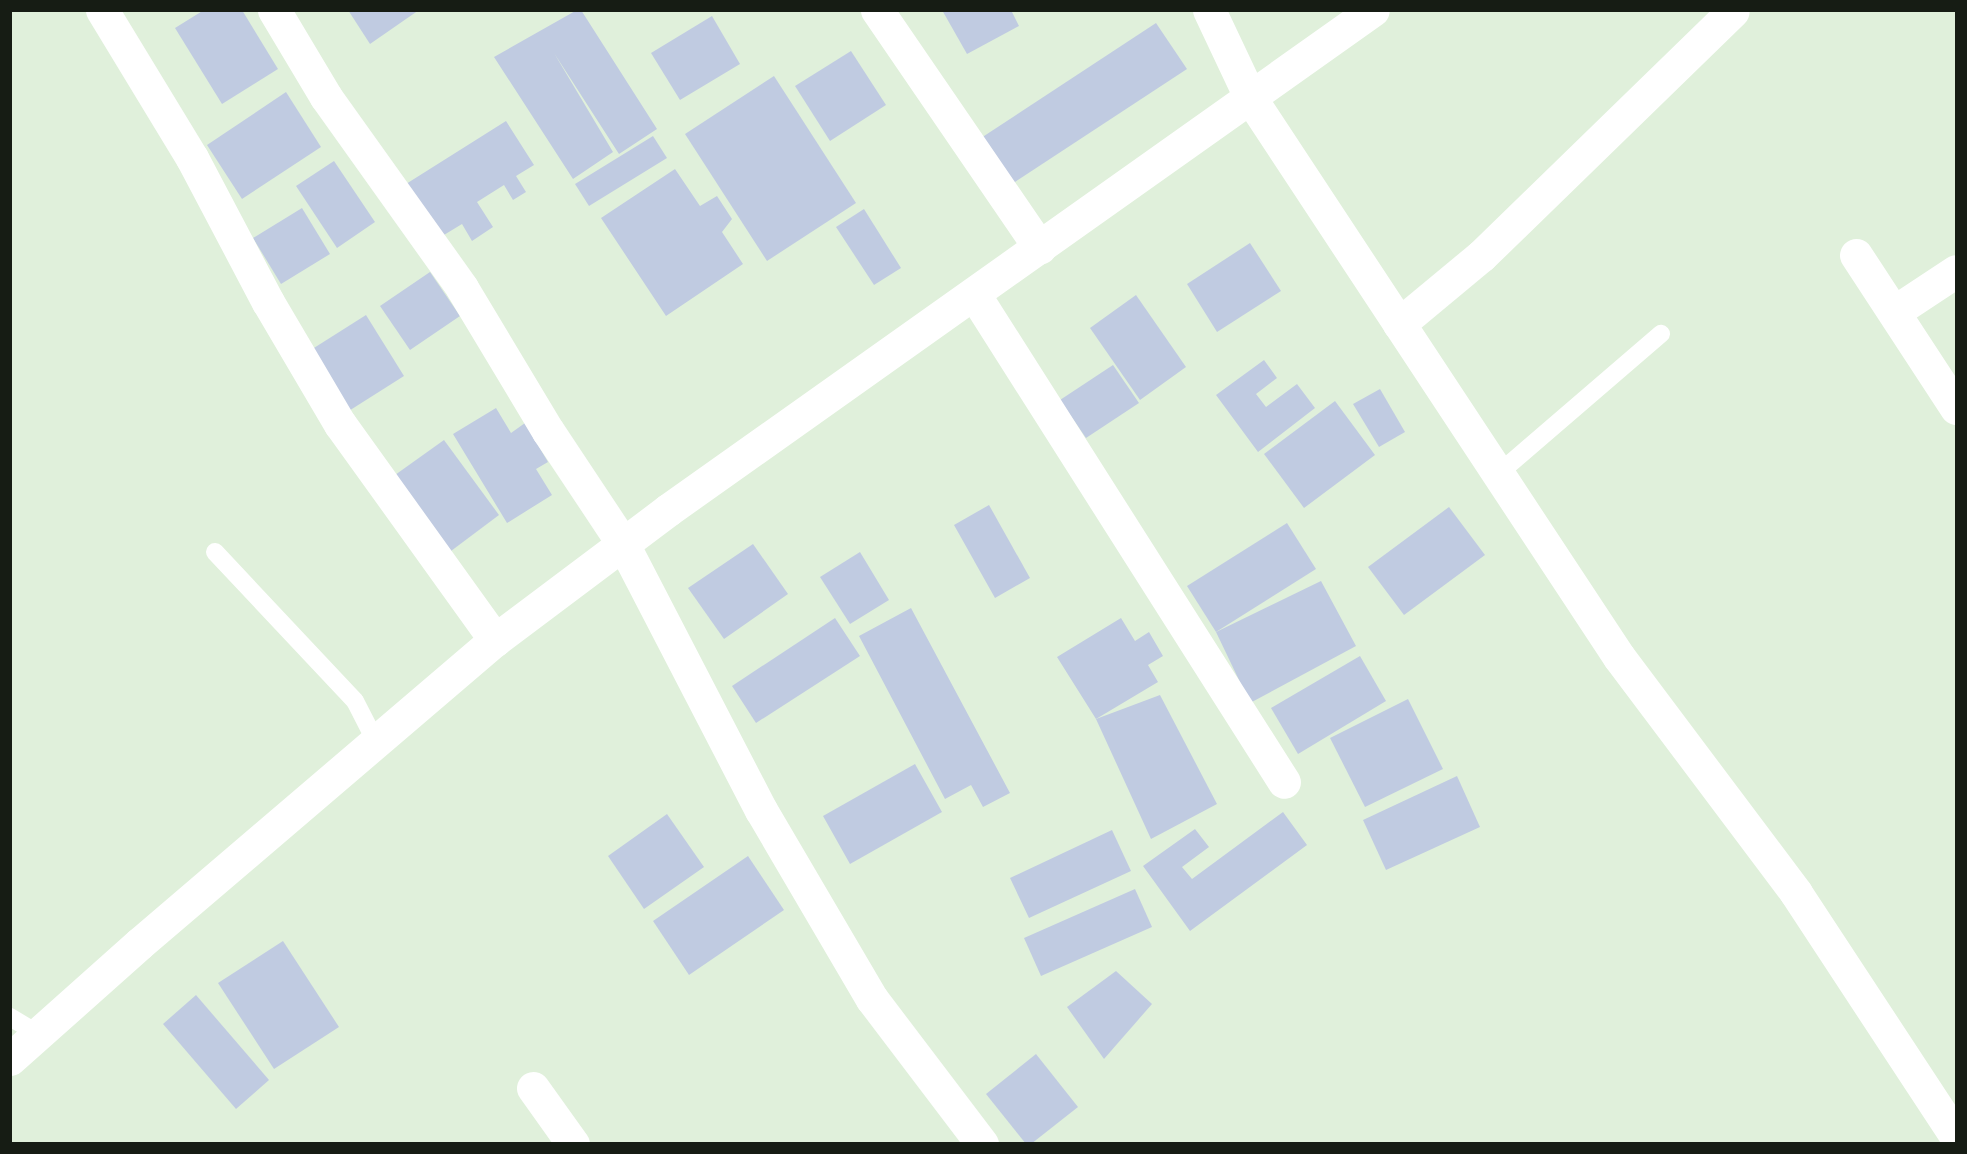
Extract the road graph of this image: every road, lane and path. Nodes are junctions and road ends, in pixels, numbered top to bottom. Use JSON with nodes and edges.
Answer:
{"nodes":[{"id":1,"x":102,"y":10,"type":"edge"},
{"id":2,"x":274,"y":10,"type":"edge"},
{"id":3,"x":878,"y":10,"type":"edge"},
{"id":4,"x":1209,"y":10,"type":"edge"},
{"id":5,"x":1373,"y":10,"type":"edge"},
{"id":6,"x":1733,"y":11,"type":"edge"},
{"id":7,"x":1251,"y":99,"type":"junction"},
{"id":8,"x":1040,"y":248,"type":"junction"},
{"id":9,"x":1857,"y":255,"type":"dead end"},
{"id":10,"x":1956,"y":271,"type":"edge"},
{"id":11,"x":974,"y":294,"type":"junction"},
{"id":12,"x":1894,"y":312,"type":"junction"},
{"id":13,"x":1400,"y":324,"type":"junction"},
{"id":14,"x":1660,"y":334,"type":"dead end"},
{"id":15,"x":1956,"y":408,"type":"edge"},
{"id":16,"x":1498,"y":474,"type":"junction"},
{"id":17,"x":623,"y":544,"type":"junction"},
{"id":18,"x":215,"y":552,"type":"dead end"},
{"id":19,"x":495,"y":640,"type":"junction"},
{"id":20,"x":376,"y":742,"type":"junction"},
{"id":21,"x":1284,"y":782,"type":"dead end"},
{"id":22,"x":10,"y":1017,"type":"edge"},
{"id":23,"x":38,"y":1034,"type":"junction"},
{"id":24,"x":10,"y":1059,"type":"edge"},
{"id":25,"x":533,"y":1088,"type":"dead end"},
{"id":26,"x":1956,"y":1137,"type":"edge"},
{"id":27,"x":573,"y":1143,"type":"edge"},
{"id":28,"x":982,"y":1143,"type":"edge"}],
"edges":[{"from":1,"to":19,"type":"street"},
{"from":2,"to":17,"type":"street"},
{"from":3,"to":8,"type":"street"},
{"from":4,"to":7,"type":"street"},
{"from":5,"to":7,"type":"street"},
{"from":6,"to":13,"type":"street"},
{"from":7,"to":8,"type":"street"},
{"from":7,"to":13,"type":"street"},
{"from":8,"to":11,"type":"street"},
{"from":9,"to":12,"type":"street"},
{"from":10,"to":12,"type":"street"},
{"from":11,"to":17,"type":"street"},
{"from":11,"to":21,"type":"street"},
{"from":12,"to":15,"type":"street"},
{"from":13,"to":16,"type":"street"},
{"from":14,"to":16,"type":"lane"},
{"from":16,"to":26,"type":"street"},
{"from":17,"to":19,"type":"street"},
{"from":17,"to":28,"type":"street"},
{"from":18,"to":20,"type":"lane"},
{"from":19,"to":20,"type":"street"},
{"from":20,"to":23,"type":"street"},
{"from":22,"to":23,"type":"lane"},
{"from":23,"to":24,"type":"street"},
{"from":25,"to":27,"type":"street"}]}
